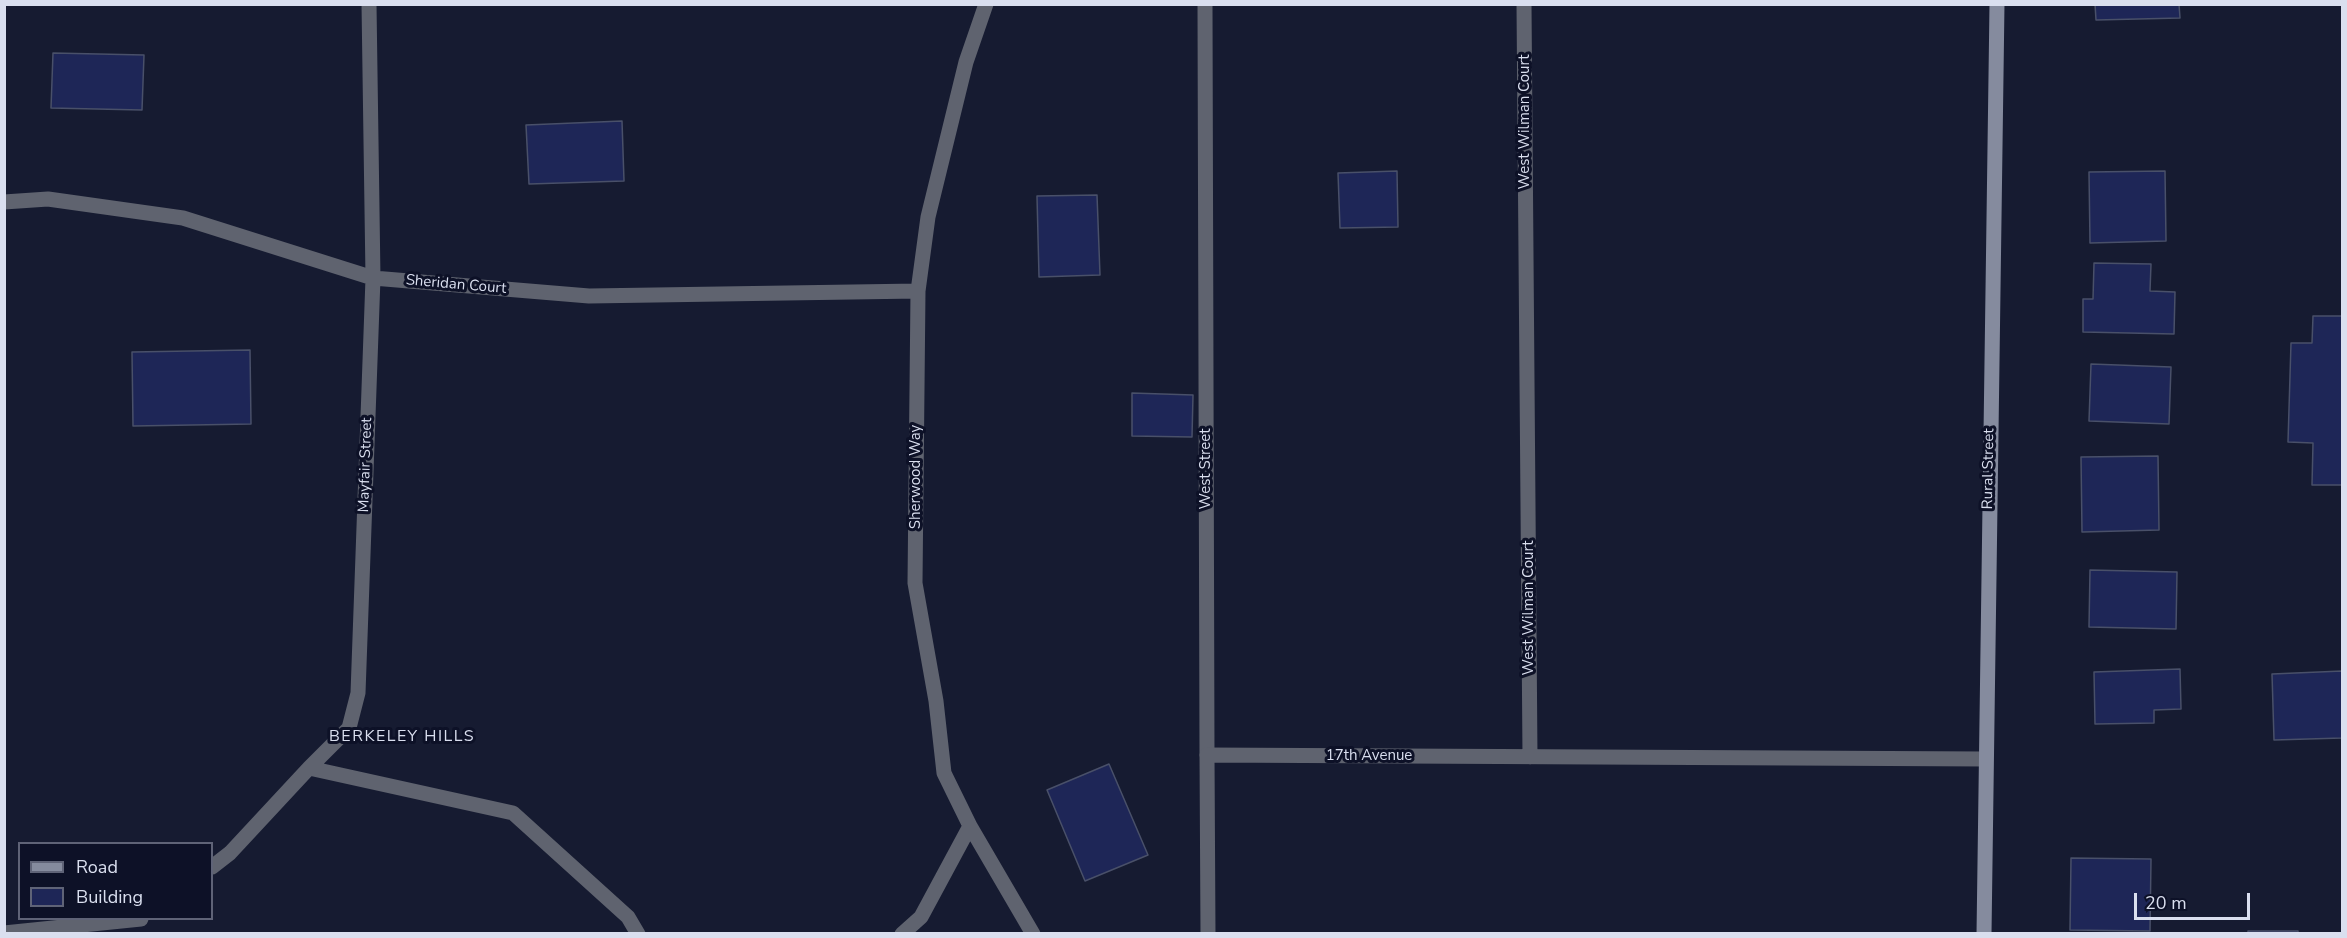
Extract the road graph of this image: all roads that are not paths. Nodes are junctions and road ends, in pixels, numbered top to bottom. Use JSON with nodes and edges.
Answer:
{"nodes":[{"id":1,"x":369,"y":4,"type":"edge"},
{"id":2,"x":986,"y":4,"type":"edge"},
{"id":3,"x":1205,"y":4,"type":"edge"},
{"id":4,"x":1524,"y":4,"type":"edge"},
{"id":5,"x":1997,"y":4,"type":"edge"},
{"id":6,"x":4,"y":202,"type":"edge"},
{"id":7,"x":373,"y":278,"type":"junction"},
{"id":8,"x":918,"y":291,"type":"junction"},
{"id":9,"x":1207,"y":755,"type":"junction"},
{"id":10,"x":1530,"y":757,"type":"junction"},
{"id":11,"x":1985,"y":759,"type":"junction"},
{"id":12,"x":309,"y":768,"type":"junction"},
{"id":13,"x":970,"y":826,"type":"junction"},
{"id":14,"x":213,"y":866,"type":"edge"},
{"id":15,"x":131,"y":920,"type":"edge"},
{"id":16,"x":4,"y":933,"type":"edge"},
{"id":17,"x":638,"y":933,"type":"edge"},
{"id":18,"x":902,"y":933,"type":"edge"},
{"id":19,"x":1033,"y":933,"type":"edge"},
{"id":20,"x":1208,"y":933,"type":"edge"},
{"id":21,"x":1984,"y":933,"type":"edge"}],
"edges":[{"from":1,"to":7,"type":"street","name":"Mayfair Street"},
{"from":2,"to":8,"type":"street","name":"Sherwood Way"},
{"from":3,"to":9,"type":"street","name":"West Street"},
{"from":4,"to":10,"type":"street","name":"West Wilman Court"},
{"from":5,"to":11,"type":"street","name":"Rural Street"},
{"from":6,"to":7,"type":"street","name":"Sheridan Court"},
{"from":7,"to":8,"type":"street","name":"Sheridan Court"},
{"from":7,"to":12,"type":"street","name":"Mayfair Street"},
{"from":8,"to":13,"type":"street","name":"Sherwood Way"},
{"from":9,"to":10,"type":"street","name":"17th Avenue"},
{"from":9,"to":20,"type":"street","name":"West Street"},
{"from":10,"to":11,"type":"street"},
{"from":11,"to":21,"type":"street","name":"Rural Street"},
{"from":12,"to":14,"type":"street","name":"Mayfair Street"},
{"from":12,"to":17,"type":"street"},
{"from":13,"to":18,"type":"street"},
{"from":13,"to":19,"type":"street","name":"Sherwood Way"},
{"from":15,"to":16,"type":"street"}]}
